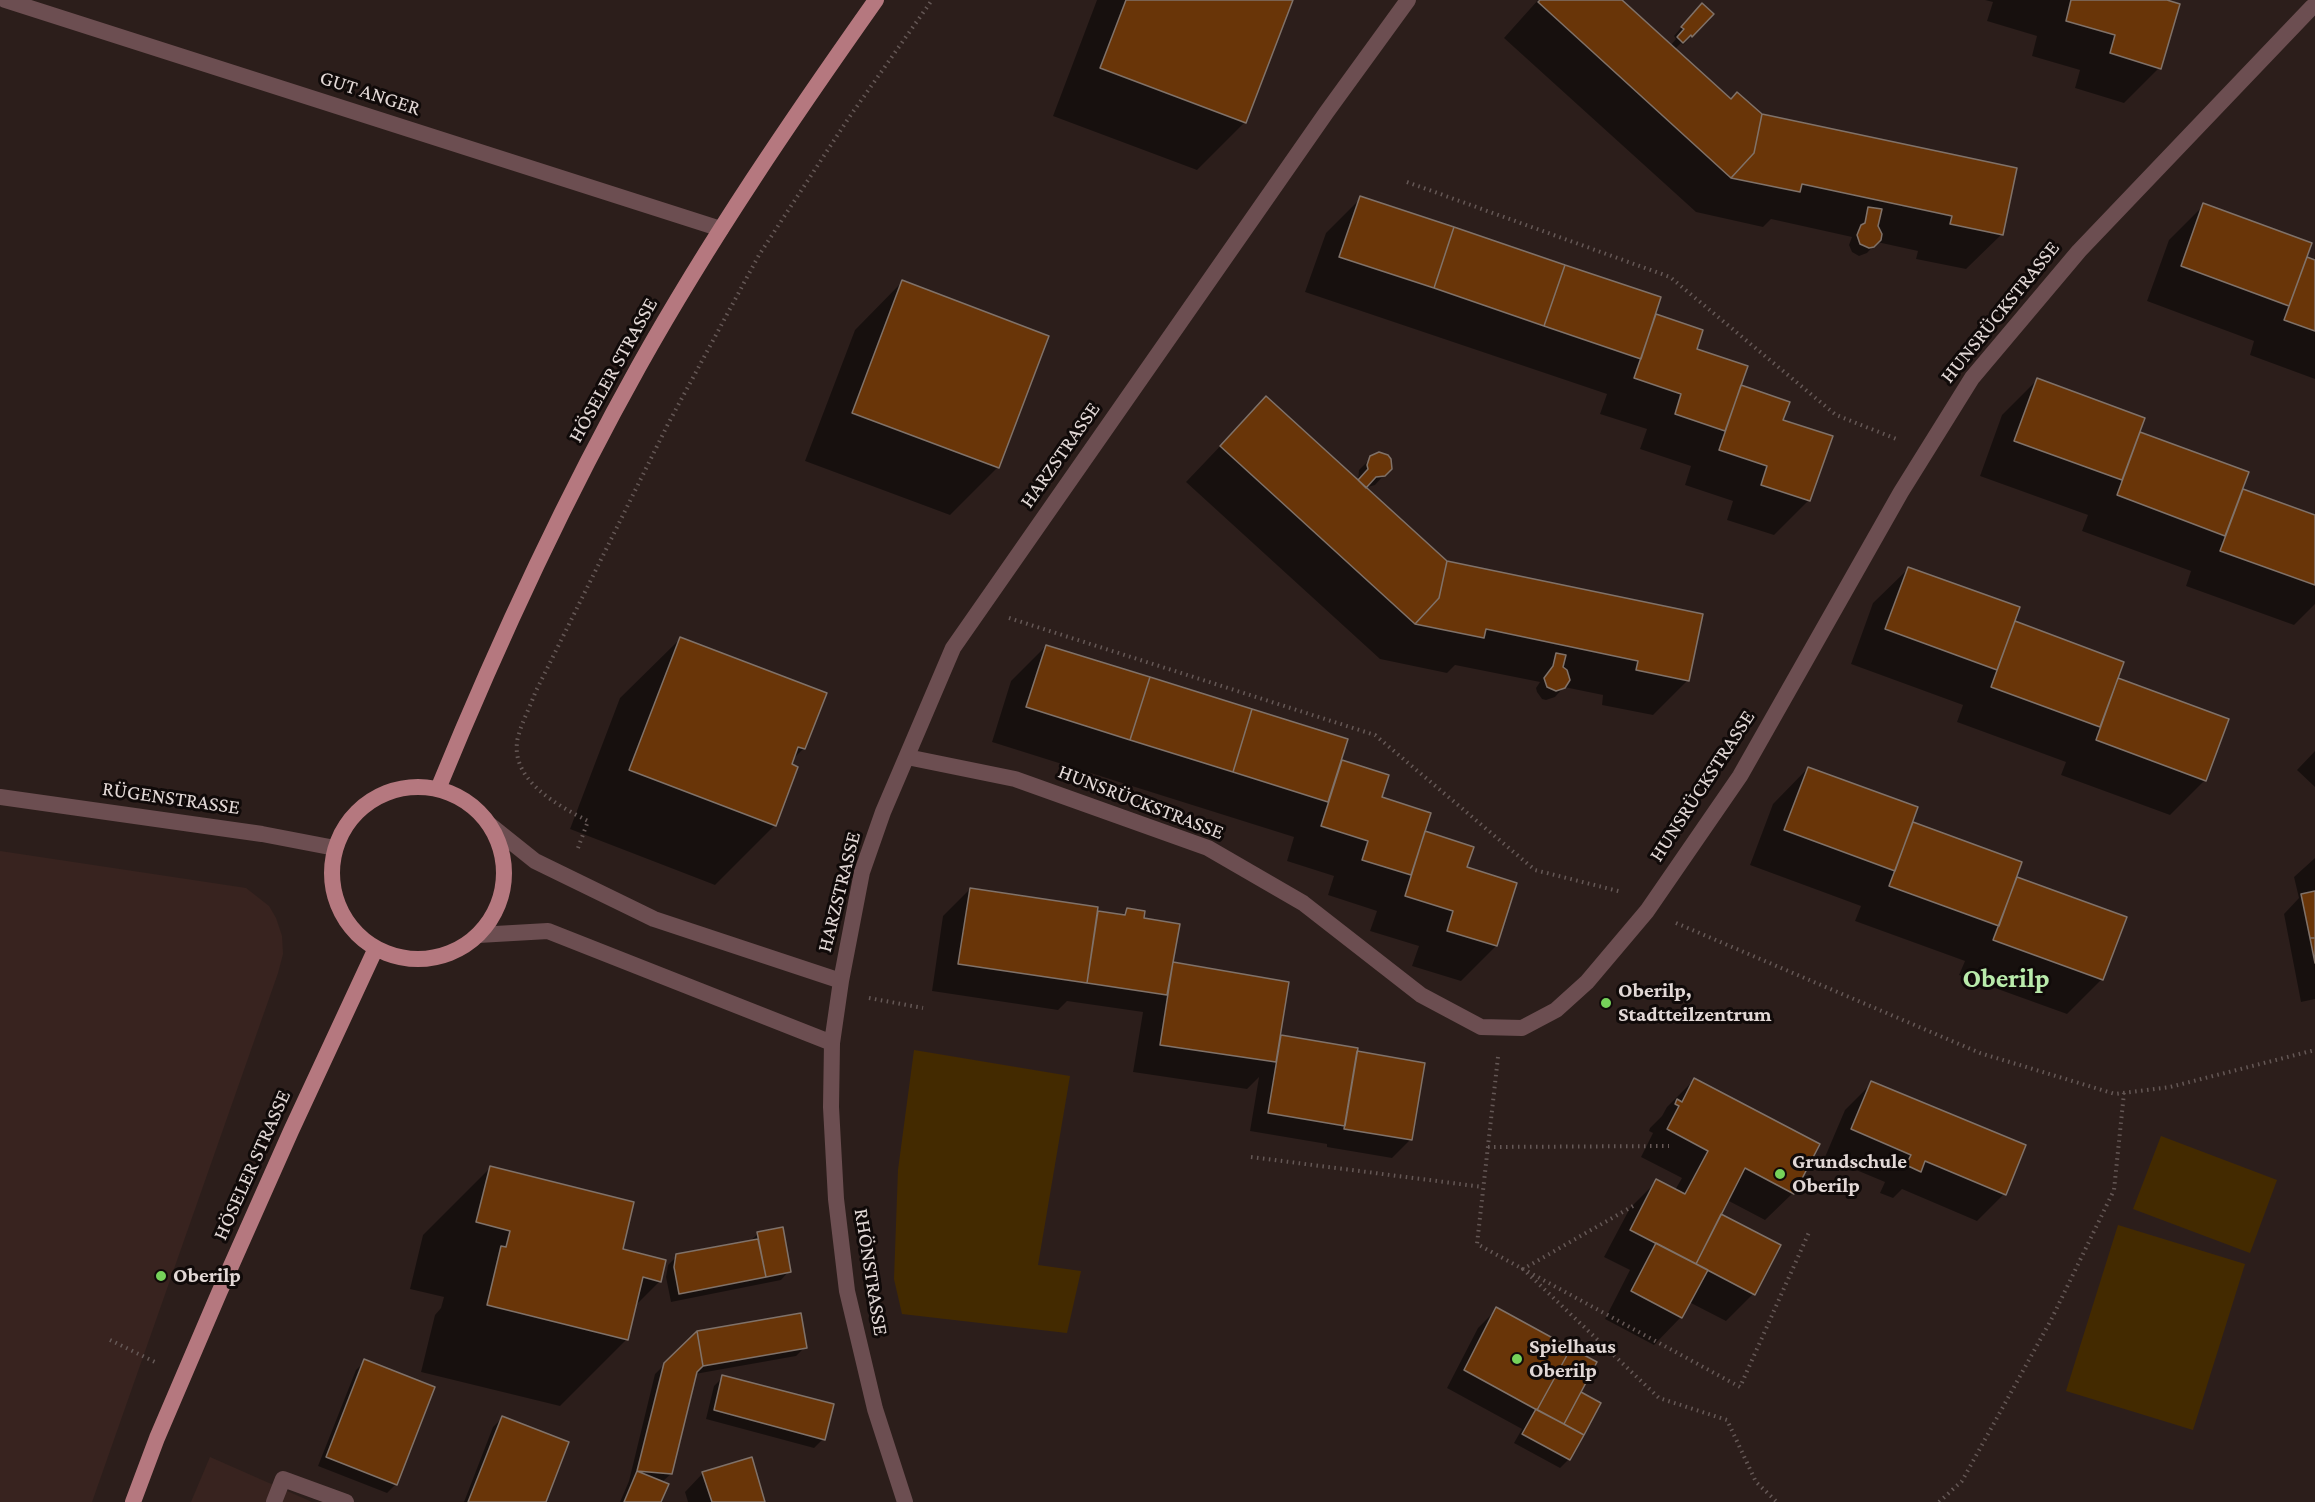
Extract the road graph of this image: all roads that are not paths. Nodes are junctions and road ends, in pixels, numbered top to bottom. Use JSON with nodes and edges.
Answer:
{"nodes":[{"id":1,"x":5,"y":0,"type":"edge"},
{"id":2,"x":876,"y":0,"type":"edge"},
{"id":3,"x":1408,"y":0,"type":"edge"},
{"id":4,"x":2311,"y":5,"type":"edge"},
{"id":5,"x":721,"y":229,"type":"junction"},
{"id":6,"x":907,"y":757,"type":"junction"},
{"id":7,"x":438,"y":789,"type":"junction"},
{"id":8,"x":0,"y":797,"type":"edge"},
{"id":9,"x":490,"y":825,"type":"junction"},
{"id":10,"x":335,"y":848,"type":"junction"},
{"id":11,"x":478,"y":935,"type":"junction"},
{"id":12,"x":376,"y":948,"type":"junction"},
{"id":13,"x":841,"y":981,"type":"junction"},
{"id":14,"x":836,"y":1013,"type":"joint"},
{"id":15,"x":832,"y":1043,"type":"junction"},
{"id":16,"x":134,"y":1502,"type":"edge"},
{"id":17,"x":274,"y":1502,"type":"edge"},
{"id":18,"x":346,"y":1502,"type":"edge"},
{"id":19,"x":905,"y":1502,"type":"edge"}],
"edges":[{"from":1,"to":5,"type":"street","name":"GUT ANGER"},
{"from":2,"to":5,"type":"main road","name":"HÖSELER STRASSE"},
{"from":3,"to":6,"type":"street","name":"HARZSTRASSE"},
{"from":4,"to":6,"type":"street","name":"HUNSRÜCKSTRASSE"},
{"from":5,"to":7,"type":"main road","name":"HÖSELER STRASSE"},
{"from":6,"to":13,"type":"street","name":"HARZSTRASSE"},
{"from":7,"to":9,"type":"main road"},
{"from":7,"to":10,"type":"main road"},
{"from":8,"to":10,"type":"street","name":"RÜGENSTRASSE"},
{"from":9,"to":11,"type":"main road"},
{"from":9,"to":13,"type":"street","name":"HARZSTRASSE"},
{"from":10,"to":12,"type":"main road"},
{"from":11,"to":12,"type":"main road"},
{"from":11,"to":15,"type":"street"},
{"from":12,"to":16,"type":"main road","name":"HÖSELER STRASSE"},
{"from":13,"to":14,"type":"street","name":"HARZSTRASSE"},
{"from":14,"to":15,"type":"street","name":"RHÖNSTRASSE"},
{"from":15,"to":19,"type":"street","name":"RHÖNSTRASSE"},
{"from":17,"to":18,"type":"street"}]}
